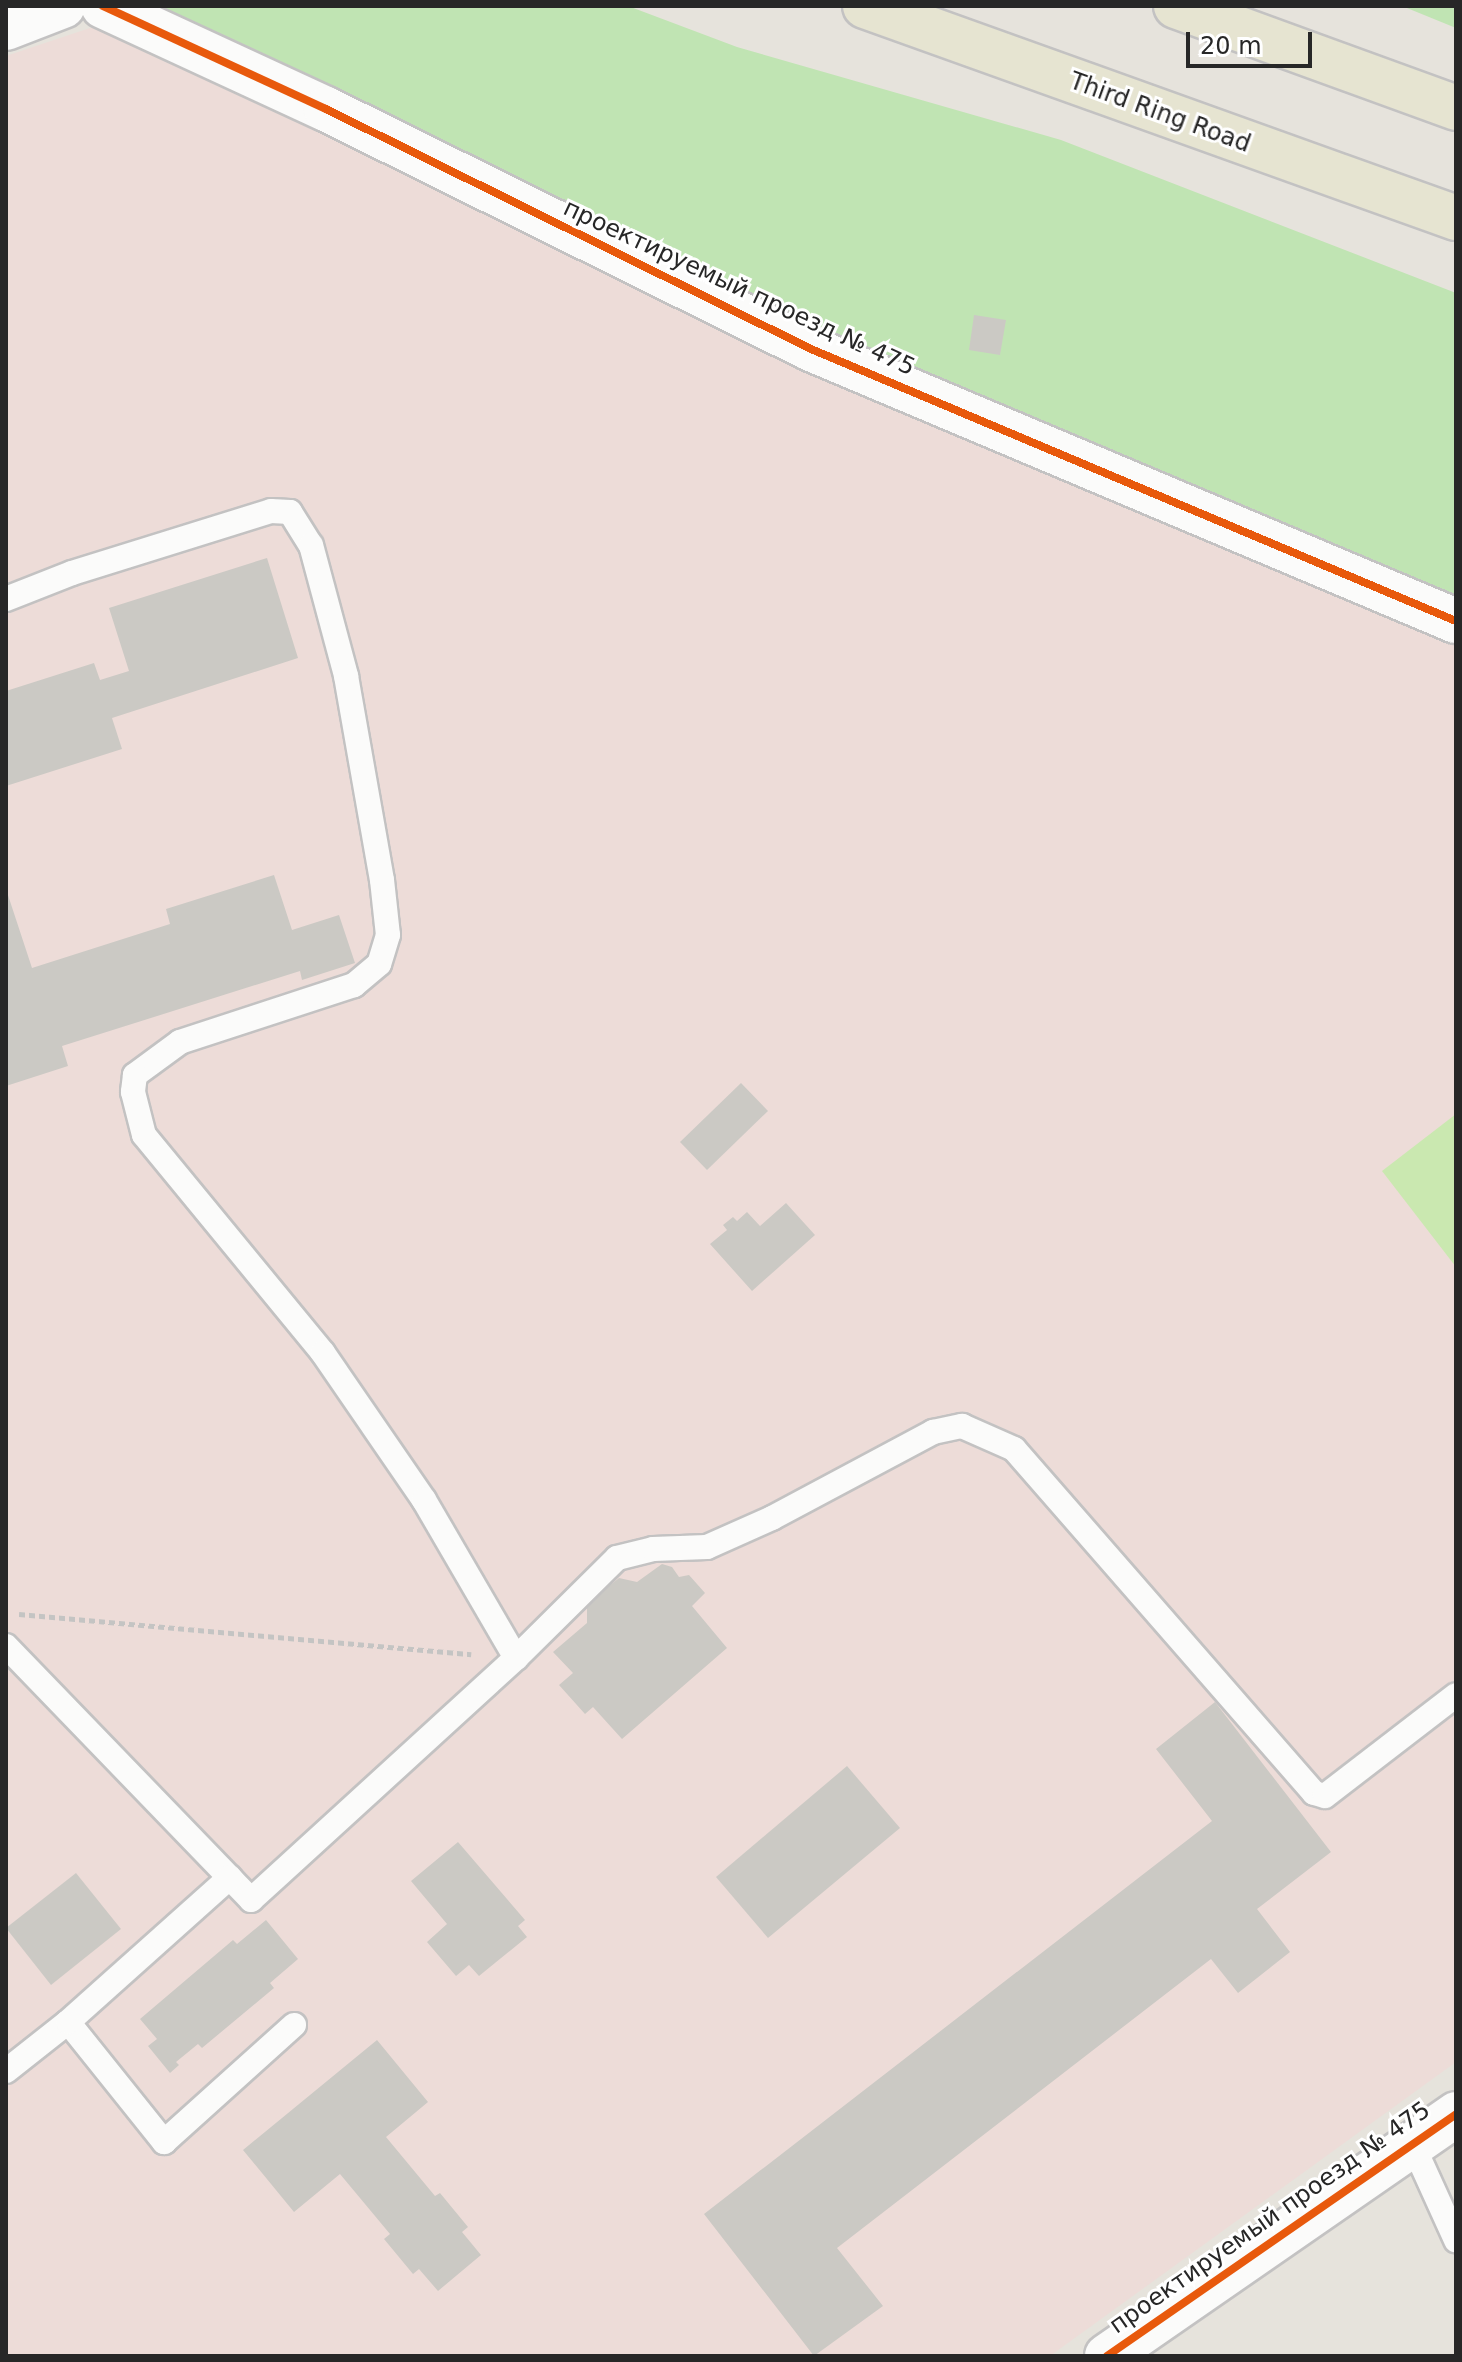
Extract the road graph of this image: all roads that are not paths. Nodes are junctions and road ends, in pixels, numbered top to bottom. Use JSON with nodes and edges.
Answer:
{"nodes":[{"id":1,"x":63,"y":6,"type":"edge"},
{"id":2,"x":103,"y":6,"type":"edge"},
{"id":3,"x":865,"y":6,"type":"edge"},
{"id":4,"x":1176,"y":6,"type":"edge"},
{"id":5,"x":6,"y":28,"type":"edge"},
{"id":6,"x":1456,"y":108,"type":"edge"},
{"id":7,"x":1456,"y":218,"type":"edge"},
{"id":8,"x":6,"y":599,"type":"edge"},
{"id":9,"x":1456,"y":621,"type":"edge"},
{"id":10,"x":6,"y":1646,"type":"edge"},
{"id":11,"x":516,"y":1658,"type":"junction"},
{"id":12,"x":1456,"y":1695,"type":"edge"},
{"id":13,"x":230,"y":1877,"type":"junction"},
{"id":14,"x":68,"y":2022,"type":"junction"},
{"id":15,"x":294,"y":2025,"type":"dead end"},
{"id":16,"x":6,"y":2071,"type":"edge"},
{"id":17,"x":1456,"y":2114,"type":"edge"},
{"id":18,"x":1412,"y":2143,"type":"junction"},
{"id":19,"x":1456,"y":2240,"type":"edge"},
{"id":20,"x":1107,"y":2356,"type":"edge"}],
"edges":[{"from":1,"to":5,"type":"street"},
{"from":2,"to":9,"type":"street","name":"проектируемый проезд № 475"},
{"from":3,"to":7,"type":"main road","name":"Third Ring Road"},
{"from":4,"to":6,"type":"main road"},
{"from":8,"to":11,"type":"lane"},
{"from":10,"to":13,"type":"lane"},
{"from":11,"to":12,"type":"lane"},
{"from":11,"to":13,"type":"lane"},
{"from":13,"to":14,"type":"lane"},
{"from":14,"to":15,"type":"lane"},
{"from":14,"to":16,"type":"lane"},
{"from":17,"to":18,"type":"street","name":"проектируемый проезд № 475"},
{"from":18,"to":19,"type":"lane"},
{"from":18,"to":20,"type":"street","name":"проектируемый проезд № 475"}]}
